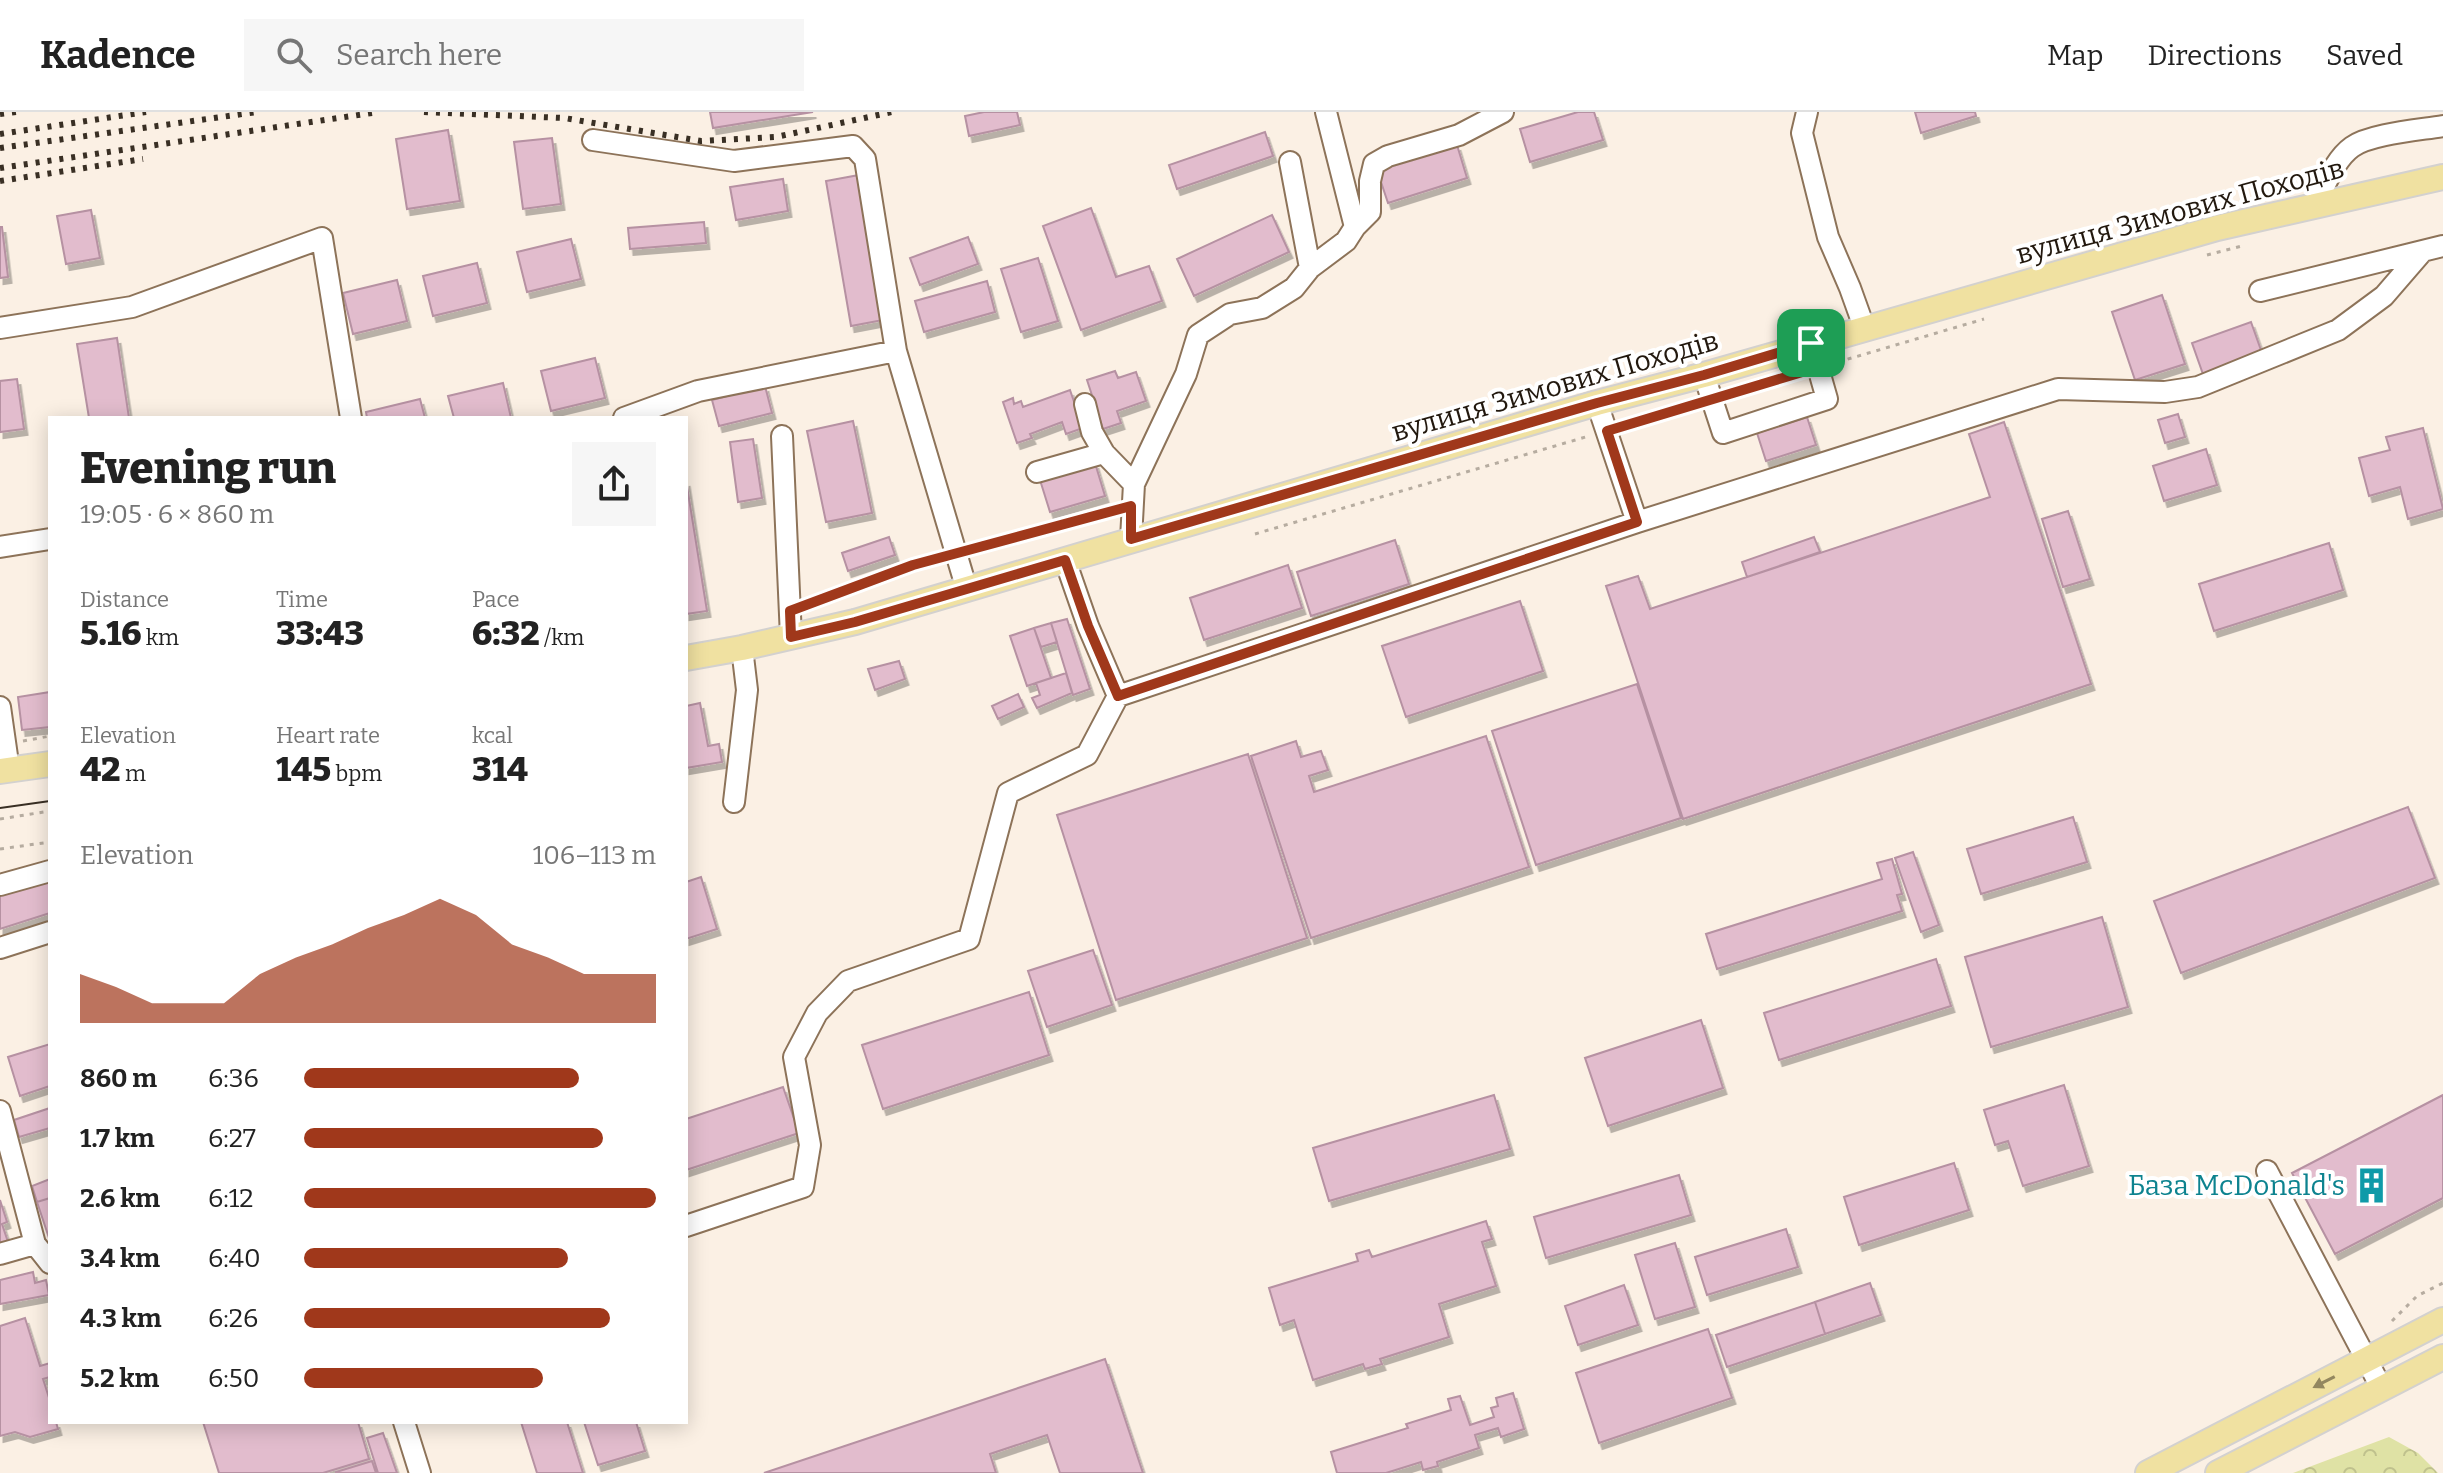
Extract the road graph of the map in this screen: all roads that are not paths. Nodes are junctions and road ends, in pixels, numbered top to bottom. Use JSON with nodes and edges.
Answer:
{"nodes":[{"id":1,"x":1326,"y":112,"type":"edge"},
{"id":2,"x":1503,"y":112,"type":"edge"},
{"id":3,"x":1807,"y":112,"type":"edge"},
{"id":4,"x":2443,"y":126,"type":"edge"},
{"id":5,"x":593,"y":140,"type":"dead end"},
{"id":6,"x":1290,"y":162,"type":"dead end"},
{"id":7,"x":2443,"y":177,"type":"edge"},
{"id":8,"x":2315,"y":204,"type":"junction"},
{"id":9,"x":1355,"y":227,"type":"junction"},
{"id":10,"x":2443,"y":246,"type":"edge"},
{"id":11,"x":2422,"y":252,"type":"junction"},
{"id":12,"x":1310,"y":268,"type":"junction"},
{"id":13,"x":2260,"y":291,"type":"dead end"},
{"id":14,"x":1864,"y":327,"type":"junction"},
{"id":15,"x":0,"y":328,"type":"edge"},
{"id":16,"x":1811,"y":343,"type":"junction"},
{"id":17,"x":896,"y":351,"type":"junction"},
{"id":18,"x":1704,"y":375,"type":"junction"},
{"id":19,"x":1597,"y":403,"type":"junction"},
{"id":20,"x":1085,"y":404,"type":"dead end"},
{"id":21,"x":351,"y":416,"type":"edge"},
{"id":22,"x":629,"y":416,"type":"edge"},
{"id":23,"x":782,"y":436,"type":"dead end"},
{"id":24,"x":1104,"y":453,"type":"junction"},
{"id":25,"x":1037,"y":472,"type":"dead end"},
{"id":26,"x":1134,"y":484,"type":"junction"},
{"id":27,"x":1637,"y":522,"type":"junction"},
{"id":28,"x":48,"y":539,"type":"edge"},
{"id":29,"x":1131,"y":539,"type":"junction"},
{"id":30,"x":0,"y":547,"type":"edge"},
{"id":31,"x":1065,"y":560,"type":"junction"},
{"id":32,"x":967,"y":590,"type":"junction"},
{"id":33,"x":791,"y":637,"type":"junction"},
{"id":34,"x":742,"y":648,"type":"junction"},
{"id":35,"x":688,"y":658,"type":"edge"},
{"id":36,"x":1118,"y":696,"type":"junction"},
{"id":37,"x":0,"y":707,"type":"edge"},
{"id":38,"x":48,"y":764,"type":"edge"},
{"id":39,"x":4,"y":771,"type":"edge"},
{"id":40,"x":734,"y":802,"type":"dead end"},
{"id":41,"x":48,"y":872,"type":"edge"},
{"id":42,"x":0,"y":885,"type":"edge"},
{"id":43,"x":48,"y":933,"type":"edge"},
{"id":44,"x":0,"y":948,"type":"edge"},
{"id":45,"x":0,"y":1111,"type":"edge"},
{"id":46,"x":2267,"y":1171,"type":"dead end"},
{"id":47,"x":688,"y":1225,"type":"edge"},
{"id":48,"x":35,"y":1244,"type":"junction"},
{"id":49,"x":0,"y":1254,"type":"edge"},
{"id":50,"x":48,"y":1260,"type":"edge"},
{"id":51,"x":2443,"y":1320,"type":"edge"},
{"id":52,"x":2364,"y":1355,"type":"junction"},
{"id":53,"x":2443,"y":1357,"type":"edge"},
{"id":54,"x":2382,"y":1389,"type":"junction"},
{"id":55,"x":405,"y":1424,"type":"edge"},
{"id":56,"x":420,"y":1473,"type":"edge"},
{"id":57,"x":2148,"y":1473,"type":"edge"},
{"id":58,"x":2218,"y":1473,"type":"edge"}],
"edges":[{"from":1,"to":9,"type":"lane"},
{"from":2,"to":9,"type":"lane"},
{"from":3,"to":14,"type":"lane"},
{"from":4,"to":8,"type":"lane"},
{"from":5,"to":17,"type":"lane"},
{"from":6,"to":12,"type":"lane"},
{"from":7,"to":8,"type":"main road","name":"вулиця Зимових Походів"},
{"from":8,"to":14,"type":"main road","name":"вулиця Зимових Походів"},
{"from":9,"to":12,"type":"lane"},
{"from":10,"to":11,"type":"lane"},
{"from":11,"to":13,"type":"lane"},
{"from":11,"to":27,"type":"lane"},
{"from":12,"to":26,"type":"lane"},
{"from":14,"to":16,"type":"main road","name":"вулиця Зимових Походів"},
{"from":15,"to":21,"type":"lane"},
{"from":16,"to":18,"type":"main road","name":"вулиця Зимових Походів"},
{"from":16,"to":18,"type":"lane"},
{"from":17,"to":22,"type":"lane"},
{"from":17,"to":32,"type":"lane"},
{"from":18,"to":19,"type":"main road","name":"вулиця Зимових Походів"},
{"from":19,"to":27,"type":"lane"},
{"from":19,"to":29,"type":"main road","name":"вулиця Зимових Походів"},
{"from":20,"to":24,"type":"lane"},
{"from":23,"to":33,"type":"lane"},
{"from":24,"to":25,"type":"lane"},
{"from":24,"to":26,"type":"lane"},
{"from":26,"to":29,"type":"lane"},
{"from":27,"to":36,"type":"lane"},
{"from":28,"to":30,"type":"lane"},
{"from":29,"to":31,"type":"main road","name":"вулиця Зимових Походів"},
{"from":31,"to":32,"type":"main road","name":"вулиця Зимових Походів"},
{"from":31,"to":36,"type":"lane"},
{"from":32,"to":33,"type":"main road","name":"вулиця Зимових Походів"},
{"from":33,"to":34,"type":"main road","name":"вулиця Зимових Походів"},
{"from":34,"to":35,"type":"main road","name":"вулиця Зимових Походів"},
{"from":34,"to":40,"type":"lane"},
{"from":36,"to":47,"type":"lane"},
{"from":37,"to":39,"type":"lane"},
{"from":38,"to":39,"type":"main road"},
{"from":41,"to":42,"type":"lane"},
{"from":43,"to":44,"type":"lane"},
{"from":45,"to":48,"type":"lane"},
{"from":46,"to":52,"type":"lane"},
{"from":48,"to":49,"type":"lane"},
{"from":48,"to":50,"type":"lane"},
{"from":51,"to":52,"type":"main road"},
{"from":52,"to":54,"type":"lane"},
{"from":52,"to":57,"type":"main road","one_way":true},
{"from":53,"to":54,"type":"main road"},
{"from":54,"to":58,"type":"main road"},
{"from":55,"to":56,"type":"lane"}]}
